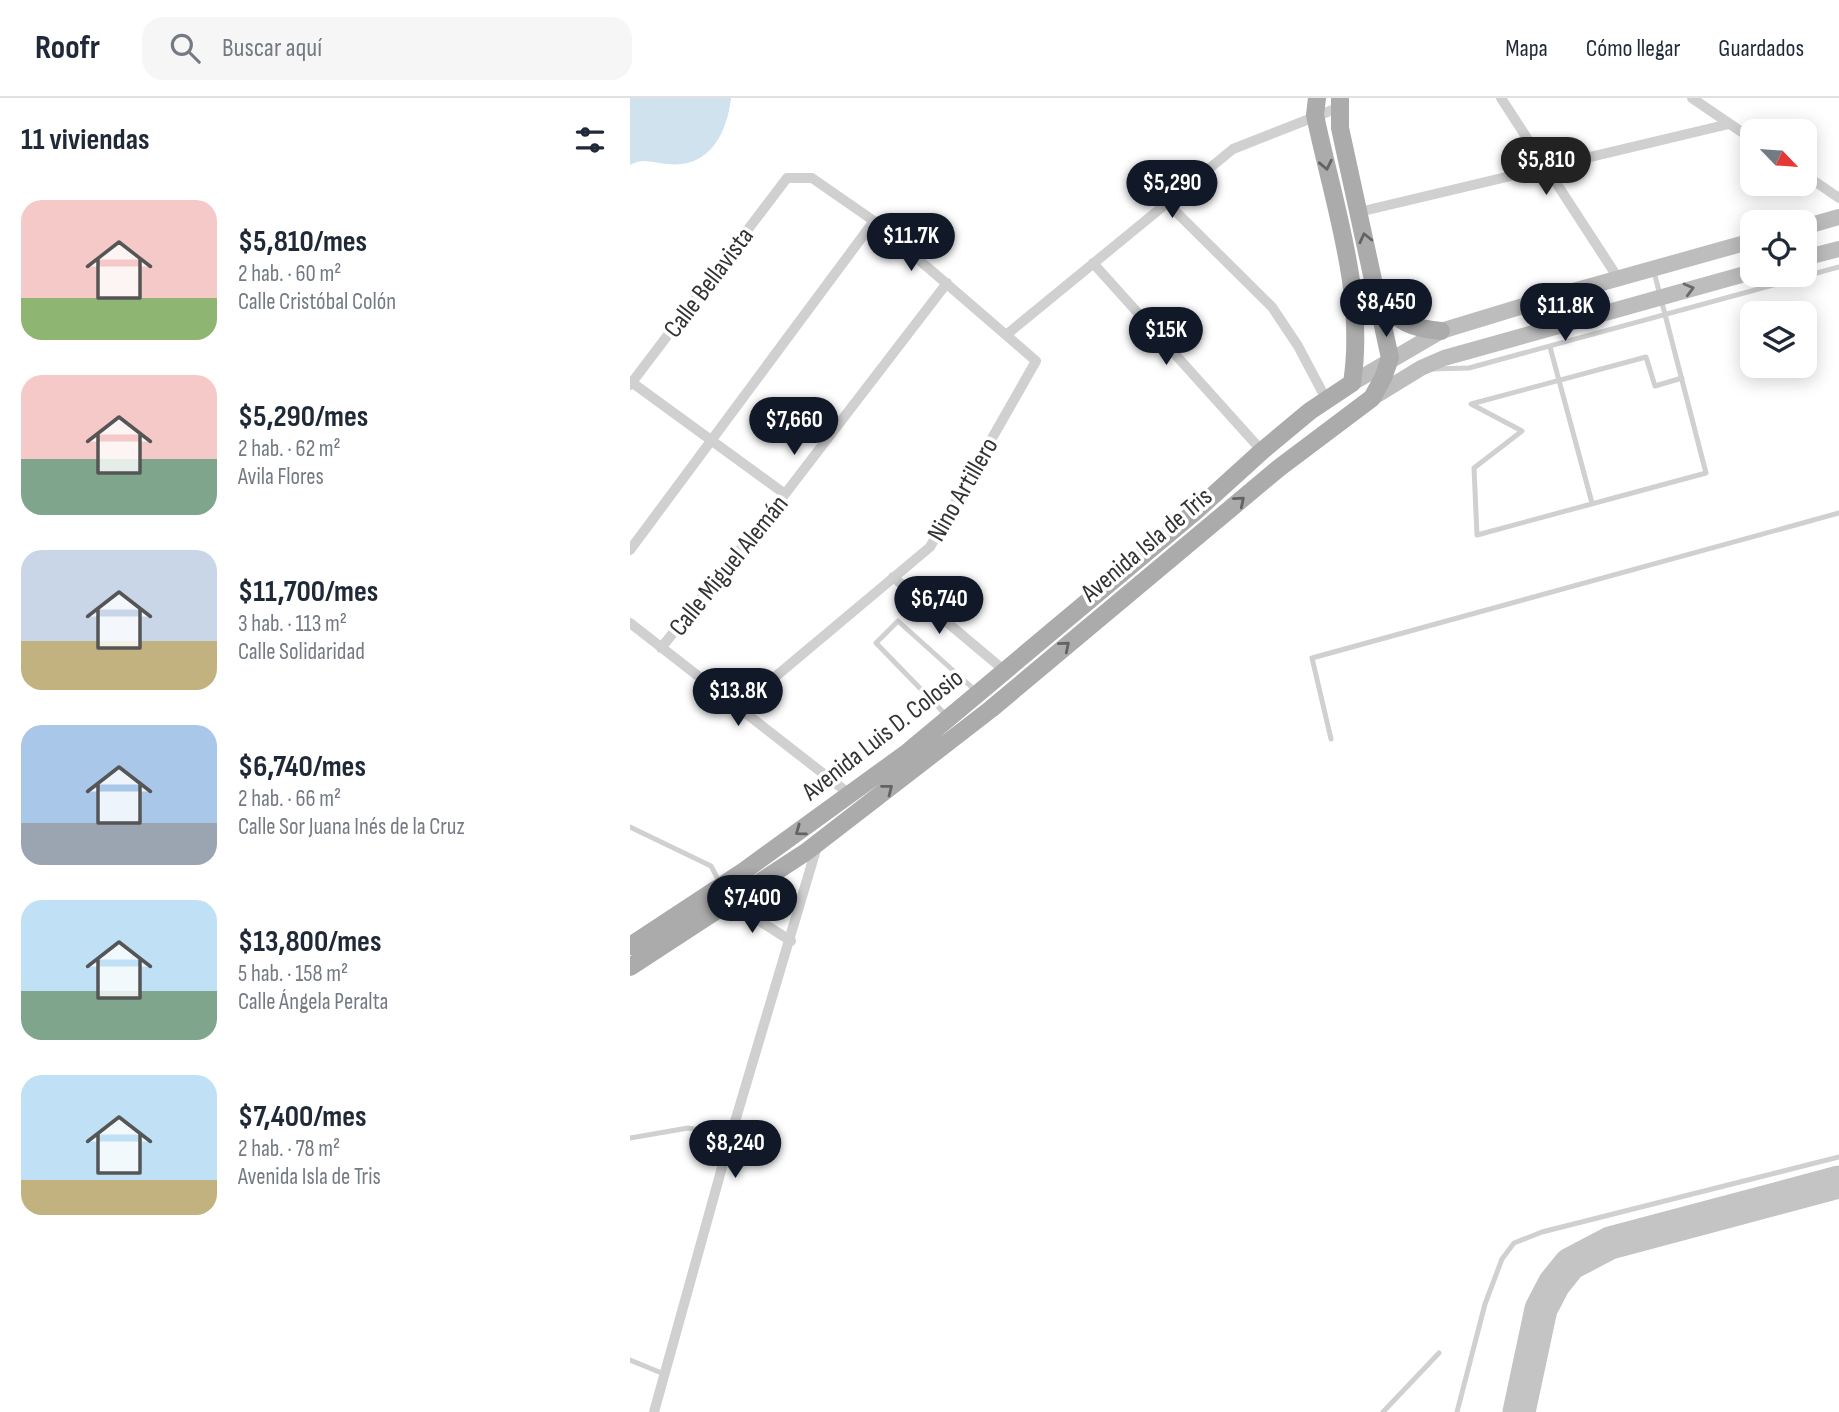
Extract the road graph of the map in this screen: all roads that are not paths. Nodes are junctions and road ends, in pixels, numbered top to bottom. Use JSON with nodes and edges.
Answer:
{"nodes":[{"id":1,"x":1501,"y":98,"type":"edge"},
{"id":2,"x":1692,"y":98,"type":"edge"},
{"id":3,"x":1340,"y":102,"type":"edge"},
{"id":4,"x":1316,"y":106,"type":"edge"},
{"id":5,"x":1729,"y":124,"type":"junction"},
{"id":6,"x":1740,"y":131,"type":"edge"},
{"id":7,"x":1546,"y":167,"type":"junction"},
{"id":8,"x":1817,"y":183,"type":"edge"},
{"id":9,"x":1839,"y":198,"type":"edge"},
{"id":10,"x":1167,"y":203,"type":"junction"},
{"id":11,"x":1359,"y":212,"type":"junction"},
{"id":12,"x":1839,"y":217,"type":"edge"},
{"id":13,"x":874,"y":221,"type":"junction"},
{"id":14,"x":1817,"y":223,"type":"edge"},
{"id":15,"x":1740,"y":244,"type":"edge"},
{"id":16,"x":1839,"y":249,"type":"edge"},
{"id":17,"x":1817,"y":255,"type":"edge"},
{"id":18,"x":1093,"y":263,"type":"junction"},
{"id":19,"x":1839,"y":267,"type":"edge"},
{"id":20,"x":1654,"y":268,"type":"junction"},
{"id":21,"x":1740,"y":275,"type":"edge"},
{"id":22,"x":1618,"y":278,"type":"junction"},
{"id":23,"x":947,"y":283,"type":"junction"},
{"id":24,"x":1661,"y":296,"type":"junction"},
{"id":25,"x":1379,"y":300,"type":"junction"},
{"id":26,"x":1665,"y":314,"type":"junction"},
{"id":27,"x":1441,"y":331,"type":"junction"},
{"id":28,"x":1006,"y":335,"type":"junction"},
{"id":29,"x":1550,"y":347,"type":"junction"},
{"id":30,"x":1391,"y":358,"type":"junction"},
{"id":31,"x":1421,"y":368,"type":"junction"},
{"id":32,"x":1682,"y":378,"type":"junction"},
{"id":33,"x":1559,"y":380,"type":"junction"},
{"id":34,"x":631,"y":383,"type":"edge"},
{"id":35,"x":1352,"y":383,"type":"junction"},
{"id":36,"x":1371,"y":398,"type":"junction"},
{"id":37,"x":1326,"y":399,"type":"junction"},
{"id":38,"x":710,"y":441,"type":"junction"},
{"id":39,"x":1262,"y":451,"type":"junction"},
{"id":40,"x":785,"y":494,"type":"junction"},
{"id":41,"x":1592,"y":503,"type":"junction"},
{"id":42,"x":1839,"y":513,"type":"edge"},
{"id":43,"x":630,"y":550,"type":"edge"},
{"id":44,"x":893,"y":577,"type":"junction"},
{"id":45,"x":630,"y":623,"type":"edge"},
{"id":46,"x":661,"y":648,"type":"junction"},
{"id":47,"x":1005,"y":671,"type":"junction"},
{"id":48,"x":978,"y":693,"type":"junction"},
{"id":49,"x":738,"y":708,"type":"junction"},
{"id":50,"x":948,"y":718,"type":"junction"},
{"id":51,"x":1331,"y":738,"type":"dead end"},
{"id":52,"x":850,"y":794,"type":"junction"},
{"id":53,"x":866,"y":806,"type":"junction"},
{"id":54,"x":630,"y":827,"type":"edge"},
{"id":55,"x":818,"y":842,"type":"junction"},
{"id":56,"x":726,"y":894,"type":"junction"},
{"id":57,"x":791,"y":941,"type":"junction"},
{"id":58,"x":630,"y":946,"type":"edge"},
{"id":59,"x":630,"y":967,"type":"edge"},
{"id":60,"x":731,"y":1135,"type":"junction"},
{"id":61,"x":630,"y":1138,"type":"edge"},
{"id":62,"x":1839,"y":1157,"type":"edge"},
{"id":63,"x":1439,"y":1353,"type":"dead end"},
{"id":64,"x":630,"y":1360,"type":"edge"},
{"id":65,"x":664,"y":1374,"type":"junction"},
{"id":66,"x":654,"y":1412,"type":"edge"},
{"id":67,"x":1383,"y":1412,"type":"edge"},
{"id":68,"x":1457,"y":1412,"type":"edge"}],
"edges":[{"from":1,"to":7,"type":"street"},
{"from":2,"to":5,"type":"street"},
{"from":3,"to":4,"type":"street"},
{"from":3,"to":11,"type":"main road"},
{"from":4,"to":10,"type":"street"},
{"from":4,"to":35,"type":"main road","one_way":true},
{"from":5,"to":6,"type":"street"},
{"from":5,"to":7,"type":"street"},
{"from":7,"to":11,"type":"street"},
{"from":7,"to":22,"type":"street"},
{"from":8,"to":9,"type":"street"},
{"from":10,"to":18,"type":"street"},
{"from":10,"to":37,"type":"street"},
{"from":25,"to":11,"type":"main road","one_way":true},
{"from":12,"to":14,"type":"main road"},
{"from":13,"to":23,"type":"street"},
{"from":13,"to":34,"type":"street","name":"Calle Bellavista"},
{"from":13,"to":38,"type":"street"},
{"from":15,"to":20,"type":"main road"},
{"from":16,"to":17,"type":"main road"},
{"from":18,"to":28,"type":"street"},
{"from":18,"to":39,"type":"street"},
{"from":19,"to":26,"type":"lane"},
{"from":20,"to":22,"type":"main road"},
{"from":20,"to":24,"type":"lane"},
{"from":24,"to":21,"type":"main road","name":"Avenida Isla de Tris","one_way":true},
{"from":22,"to":27,"type":"main road"},
{"from":23,"to":28,"type":"street"},
{"from":23,"to":40,"type":"street","name":"Calle Miguel Alemán"},
{"from":24,"to":26,"type":"lane"},
{"from":24,"to":31,"type":"main road","name":"Avenida Isla de Tris"},
{"from":25,"to":27,"type":"main road"},
{"from":25,"to":30,"type":"main road"},
{"from":26,"to":29,"type":"lane"},
{"from":26,"to":32,"type":"lane"},
{"from":27,"to":30,"type":"main road"},
{"from":28,"to":44,"type":"street","name":"Nino Artillero"},
{"from":29,"to":31,"type":"lane"},
{"from":29,"to":33,"type":"lane"},
{"from":30,"to":35,"type":"main road"},
{"from":30,"to":36,"type":"main road"},
{"from":31,"to":36,"type":"main road","name":"Avenida Isla de Tris"},
{"from":32,"to":33,"type":"lane"},
{"from":32,"to":41,"type":"lane"},
{"from":33,"to":41,"type":"lane"},
{"from":33,"to":41,"type":"lane"},
{"from":34,"to":38,"type":"street"},
{"from":35,"to":37,"type":"main road","name":"Avenida Luis D. Colosio"},
{"from":53,"to":36,"type":"main road","name":"Avenida Isla de Tris","one_way":true},
{"from":37,"to":39,"type":"main road","name":"Avenida Luis D. Colosio"},
{"from":38,"to":40,"type":"street"},
{"from":38,"to":43,"type":"street"},
{"from":39,"to":47,"type":"main road","name":"Avenida Luis D. Colosio"},
{"from":40,"to":46,"type":"street","name":"Calle Miguel Alemán"},
{"from":42,"to":51,"type":"lane"},
{"from":44,"to":47,"type":"street"},
{"from":44,"to":49,"type":"street","name":"Nino Artillero"},
{"from":45,"to":46,"type":"street"},
{"from":46,"to":49,"type":"street"},
{"from":47,"to":48,"type":"main road","name":"Avenida Luis D. Colosio"},
{"from":48,"to":50,"type":"main road","name":"Avenida Luis D. Colosio"},
{"from":48,"to":50,"type":"lane"},
{"from":49,"to":52,"type":"street"},
{"from":50,"to":52,"type":"main road","name":"Avenida Luis D. Colosio"},
{"from":52,"to":53,"type":"street"},
{"from":52,"to":56,"type":"main road","name":"Avenida Luis D. Colosio","one_way":true},
{"from":53,"to":55,"type":"main road","name":"Avenida Isla de Tris"},
{"from":54,"to":56,"type":"lane"},
{"from":55,"to":56,"type":"main road","name":"Avenida Isla de Tris"},
{"from":55,"to":57,"type":"street"},
{"from":56,"to":57,"type":"street"},
{"from":56,"to":58,"type":"main road","name":"Avenida Luis D. Colosio"},
{"from":56,"to":59,"type":"main road","name":"Avenida Isla de Tris"},
{"from":57,"to":60,"type":"street"},
{"from":60,"to":61,"type":"lane"},
{"from":60,"to":65,"type":"street"},
{"from":62,"to":68,"type":"lane"},
{"from":63,"to":67,"type":"lane"},
{"from":64,"to":65,"type":"lane"},
{"from":65,"to":66,"type":"street"}]}
